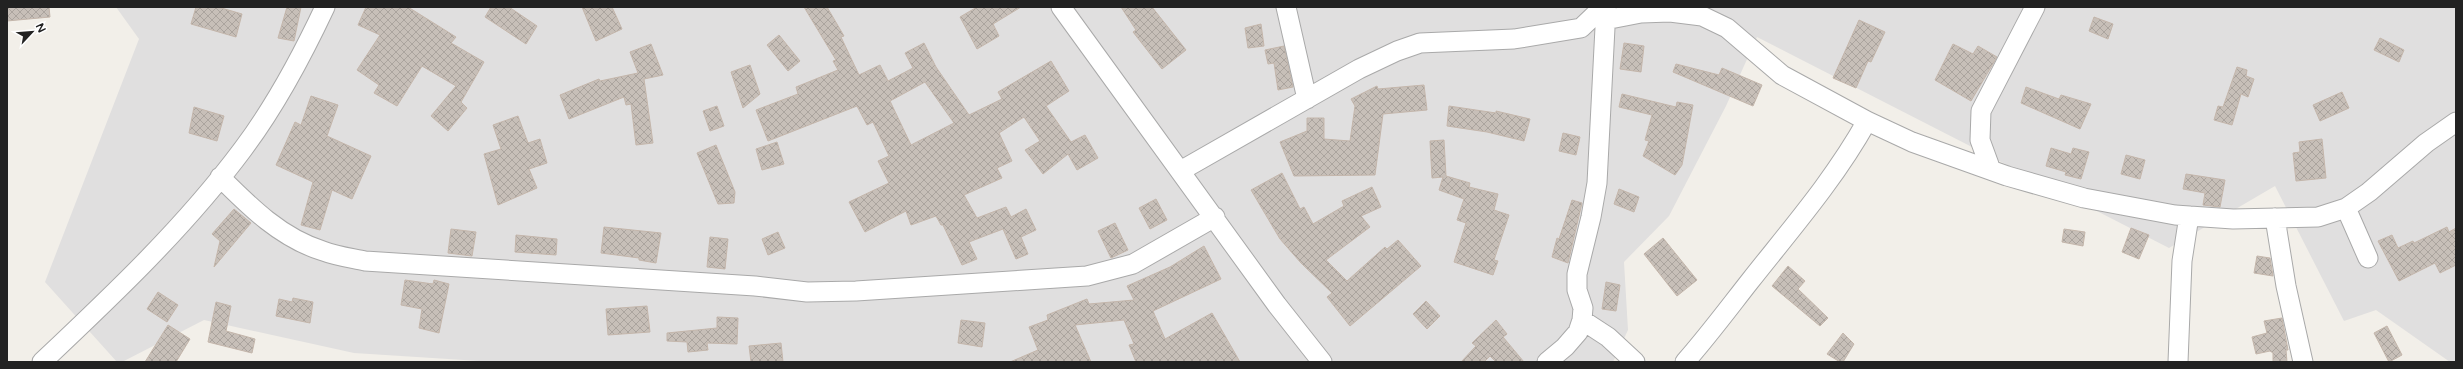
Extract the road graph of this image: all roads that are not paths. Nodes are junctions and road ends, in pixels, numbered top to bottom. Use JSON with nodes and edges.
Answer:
{"nodes":[{"id":1,"x":324,"y":7,"type":"edge"},
{"id":2,"x":1061,"y":7,"type":"edge"},
{"id":3,"x":1286,"y":7,"type":"edge"},
{"id":4,"x":2035,"y":7,"type":"edge"},
{"id":5,"x":1605,"y":11,"type":"edge"},
{"id":6,"x":1581,"y":28,"type":"junction"},
{"id":7,"x":1604,"y":50,"type":"junction"},
{"id":8,"x":1307,"y":99,"type":"junction"},
{"id":9,"x":1867,"y":121,"type":"junction"},
{"id":10,"x":2456,"y":122,"type":"edge"},
{"id":11,"x":1182,"y":170,"type":"junction"},
{"id":12,"x":1991,"y":170,"type":"junction"},
{"id":13,"x":220,"y":177,"type":"junction"},
{"id":14,"x":2346,"y":208,"type":"junction"},
{"id":15,"x":2189,"y":216,"type":"junction"},
{"id":16,"x":1215,"y":217,"type":"junction"},
{"id":17,"x":2275,"y":218,"type":"junction"},
{"id":18,"x":2368,"y":258,"type":"dead end"},
{"id":19,"x":1582,"y":320,"type":"junction"},
{"id":20,"x":42,"y":362,"type":"edge"},
{"id":21,"x":1322,"y":362,"type":"edge"},
{"id":22,"x":1547,"y":362,"type":"edge"},
{"id":23,"x":1635,"y":362,"type":"edge"},
{"id":24,"x":1685,"y":362,"type":"edge"},
{"id":25,"x":2178,"y":362,"type":"edge"},
{"id":26,"x":2303,"y":362,"type":"edge"}],
"edges":[{"from":1,"to":13,"type":"street"},
{"from":2,"to":11,"type":"street"},
{"from":3,"to":8,"type":"street"},
{"from":4,"to":12,"type":"street"},
{"from":5,"to":6,"type":"street"},
{"from":5,"to":7,"type":"street"},
{"from":5,"to":9,"type":"street"},
{"from":6,"to":7,"type":"street"},
{"from":6,"to":8,"type":"street"},
{"from":7,"to":19,"type":"street"},
{"from":8,"to":11,"type":"street"},
{"from":9,"to":12,"type":"street"},
{"from":9,"to":24,"type":"street"},
{"from":10,"to":14,"type":"street"},
{"from":11,"to":16,"type":"street"},
{"from":12,"to":15,"type":"street"},
{"from":13,"to":16,"type":"street"},
{"from":13,"to":20,"type":"street"},
{"from":14,"to":17,"type":"street"},
{"from":14,"to":18,"type":"street"},
{"from":15,"to":17,"type":"street"},
{"from":15,"to":25,"type":"street"},
{"from":16,"to":21,"type":"street"},
{"from":17,"to":26,"type":"street"},
{"from":19,"to":22,"type":"street"},
{"from":19,"to":23,"type":"street"}]}
